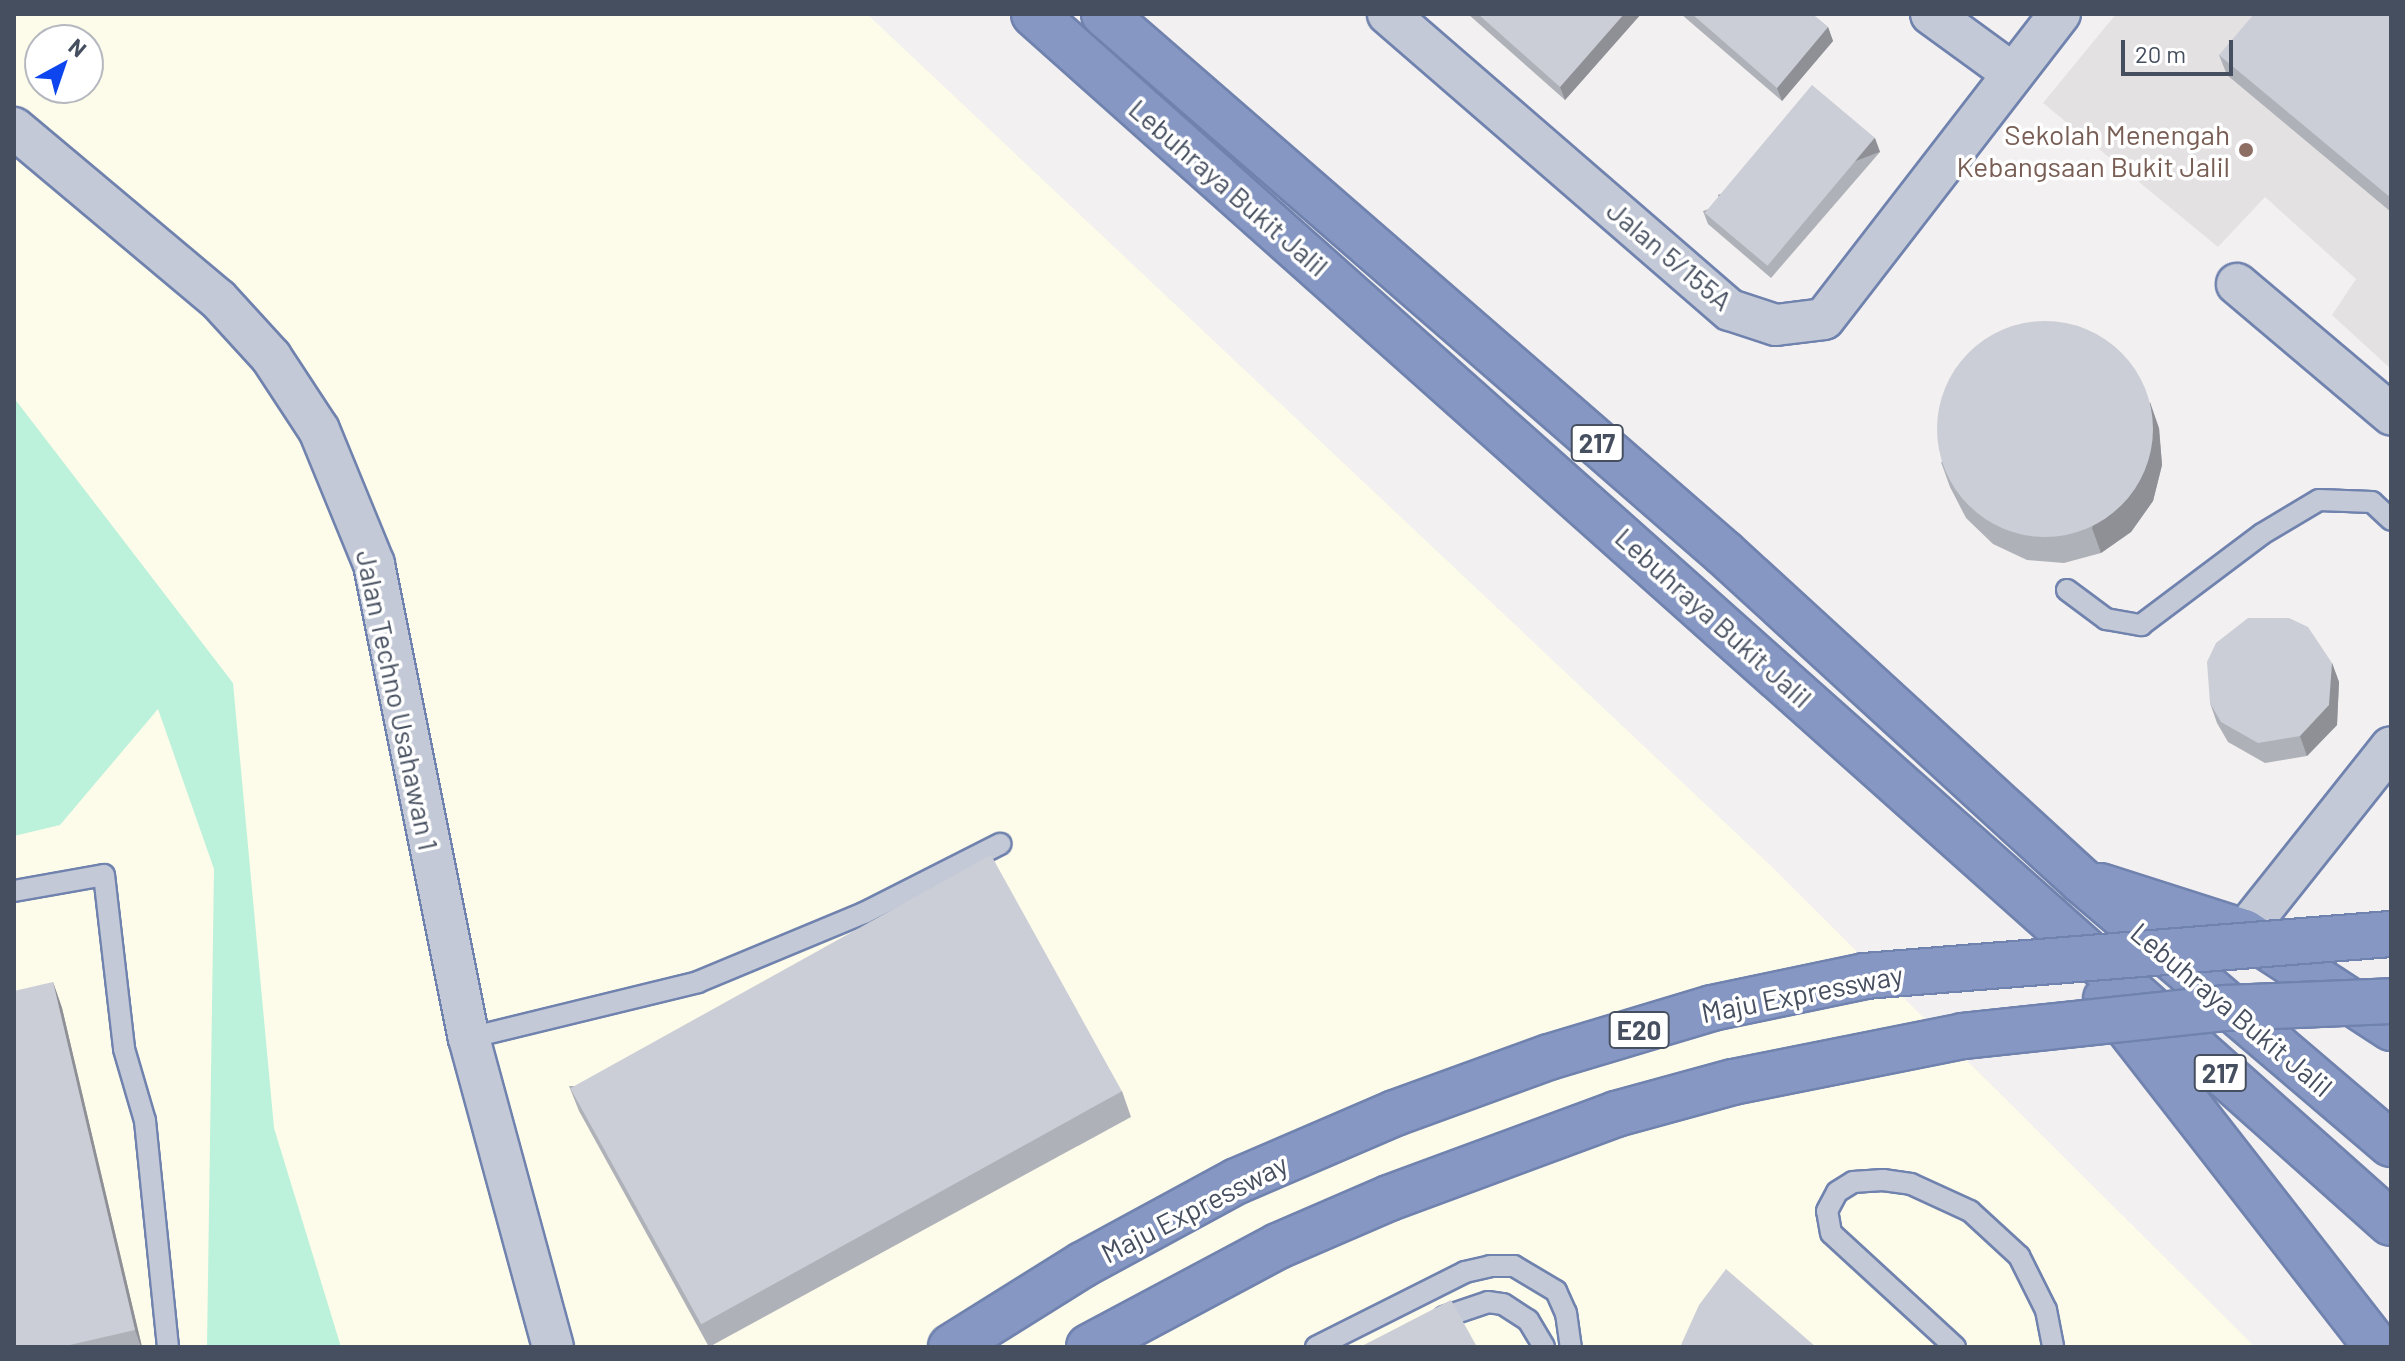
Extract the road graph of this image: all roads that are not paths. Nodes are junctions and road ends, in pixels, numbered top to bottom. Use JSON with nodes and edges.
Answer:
{"nodes":[{"id":1,"x":1034,"y":14,"type":"edge"},
{"id":2,"x":1104,"y":14,"type":"edge"},
{"id":3,"x":1388,"y":14,"type":"edge"},
{"id":4,"x":1931,"y":14,"type":"edge"},
{"id":5,"x":2060,"y":14,"type":"edge"},
{"id":6,"x":2012,"y":73,"type":"junction"},
{"id":7,"x":14,"y":128,"type":"edge"},
{"id":8,"x":2237,"y":284,"type":"dead end"},
{"id":9,"x":2391,"y":414,"type":"edge"},
{"id":10,"x":2391,"y":520,"type":"edge"},
{"id":11,"x":2067,"y":590,"type":"dead end"},
{"id":12,"x":2391,"y":747,"type":"edge"},
{"id":13,"x":1000,"y":844,"type":"dead end"},
{"id":14,"x":2082,"y":881,"type":"junction"},
{"id":15,"x":14,"y":891,"type":"edge"},
{"id":16,"x":2049,"y":923,"type":"junction"},
{"id":17,"x":2244,"y":932,"type":"junction"},
{"id":18,"x":2391,"y":934,"type":"edge"},
{"id":19,"x":2391,"y":1001,"type":"edge"},
{"id":20,"x":2391,"y":1028,"type":"edge"},
{"id":21,"x":469,"y":1038,"type":"junction"},
{"id":22,"x":2391,"y":1144,"type":"edge"},
{"id":23,"x":2391,"y":1223,"type":"edge"},
{"id":24,"x":1444,"y":1317,"type":"edge"},
{"id":25,"x":168,"y":1347,"type":"edge"},
{"id":26,"x":553,"y":1347,"type":"edge"},
{"id":27,"x":951,"y":1347,"type":"edge"},
{"id":28,"x":1089,"y":1347,"type":"edge"},
{"id":29,"x":1316,"y":1347,"type":"edge"},
{"id":30,"x":1544,"y":1347,"type":"edge"},
{"id":31,"x":1571,"y":1347,"type":"edge"},
{"id":32,"x":1955,"y":1347,"type":"edge"},
{"id":33,"x":2053,"y":1347,"type":"edge"},
{"id":34,"x":2377,"y":1347,"type":"edge"}],
"edges":[{"from":1,"to":16,"type":"highway","name":"Lebuhraya Bukit Jalil","number":"217"},
{"from":2,"to":14,"type":"highway","name":"Lebuhraya Bukit Jalil","number":"217"},
{"from":3,"to":6,"type":"street","name":"Jalan 5/155A"},
{"from":4,"to":6,"type":"street"},
{"from":5,"to":6,"type":"street","name":"Jalan 5/155A"},
{"from":7,"to":21,"type":"street","name":"Jalan Techno Usahawan 1"},
{"from":8,"to":9,"type":"street"},
{"from":10,"to":11,"type":"lane"},
{"from":12,"to":17,"type":"street"},
{"from":13,"to":21,"type":"lane"},
{"from":14,"to":17,"type":"highway"},
{"from":14,"to":22,"type":"highway","name":"Lebuhraya Bukit Jalil","number":"217"},
{"from":15,"to":25,"type":"lane"},
{"from":16,"to":23,"type":"highway","name":"Lebuhraya Bukit Jalil","number":"217"},
{"from":16,"to":34,"type":"highway"},
{"from":17,"to":20,"type":"highway"},
{"from":18,"to":27,"type":"highway","name":"Maju Expressway","number":"E20","bridge":true},
{"from":19,"to":28,"type":"highway","bridge":true},
{"from":21,"to":26,"type":"street","name":"Jalan Techno Usahawan 1"},
{"from":24,"to":30,"type":"lane"},
{"from":29,"to":31,"type":"lane"},
{"from":32,"to":33,"type":"lane"}]}
